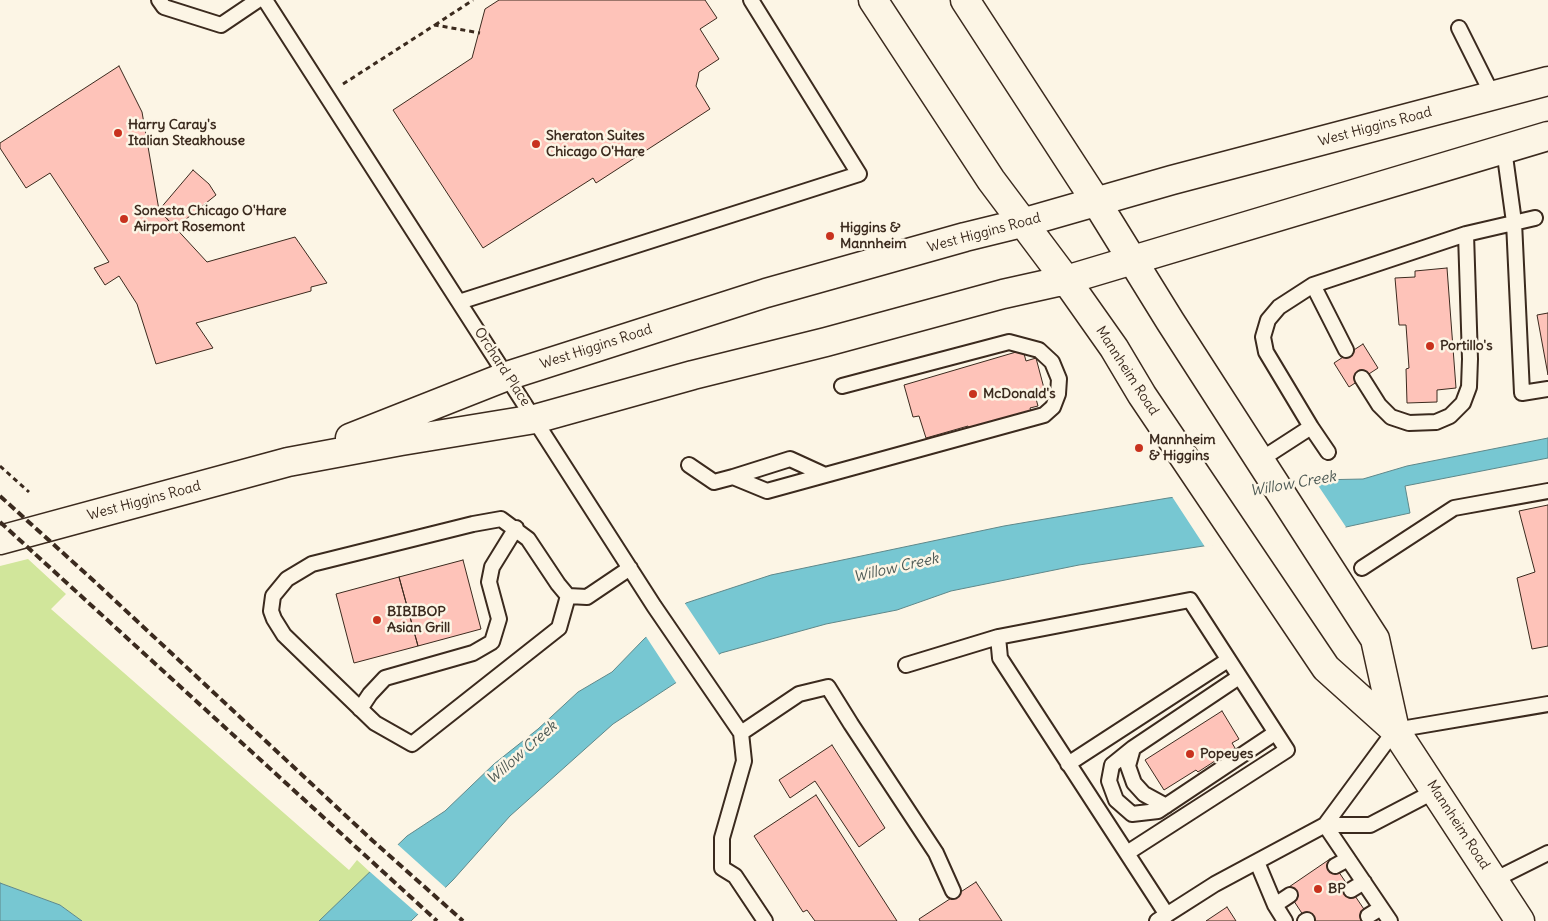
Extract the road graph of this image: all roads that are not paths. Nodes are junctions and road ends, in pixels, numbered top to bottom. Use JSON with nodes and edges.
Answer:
{"nodes":[{"id":1,"x":159,"y":0,"type":"edge"},
{"id":2,"x":258,"y":0,"type":"edge"},
{"id":3,"x":265,"y":0,"type":"edge"},
{"id":4,"x":751,"y":0,"type":"edge"},
{"id":5,"x":874,"y":0,"type":"edge"},
{"id":6,"x":965,"y":0,"type":"edge"},
{"id":7,"x":1459,"y":28,"type":"dead end"},
{"id":8,"x":1548,"y":81,"type":"edge"},
{"id":9,"x":1493,"y":96,"type":"junction"},
{"id":10,"x":1548,"y":136,"type":"edge"},
{"id":11,"x":1504,"y":150,"type":"junction"},
{"id":12,"x":1096,"y":202,"type":"junction"},
{"id":13,"x":1535,"y":218,"type":"dead end"},
{"id":14,"x":1514,"y":222,"type":"junction"},
{"id":15,"x":1022,"y":223,"type":"junction"},
{"id":16,"x":1466,"y":234,"type":"junction"},
{"id":17,"x":1131,"y":260,"type":"junction"},
{"id":18,"x":1066,"y":280,"type":"junction"},
{"id":19,"x":1313,"y":285,"type":"junction"},
{"id":20,"x":459,"y":302,"type":"junction"},
{"id":21,"x":1346,"y":350,"type":"dead end"},
{"id":22,"x":507,"y":376,"type":"junction"},
{"id":23,"x":1362,"y":378,"type":"dead end"},
{"id":24,"x":842,"y":386,"type":"dead end"},
{"id":25,"x":1548,"y":389,"type":"edge"},
{"id":26,"x":535,"y":420,"type":"junction"},
{"id":27,"x":1311,"y":426,"type":"junction"},
{"id":28,"x":1328,"y":452,"type":"dead end"},
{"id":29,"x":288,"y":462,"type":"junction"},
{"id":30,"x":1264,"y":465,"type":"junction"},
{"id":31,"x":689,"y":466,"type":"dead end"},
{"id":32,"x":825,"y":475,"type":"junction"},
{"id":33,"x":733,"y":477,"type":"junction"},
{"id":34,"x":1548,"y":491,"type":"edge"},
{"id":35,"x":516,"y":528,"type":"junction"},
{"id":36,"x":0,"y":540,"type":"edge"},
{"id":37,"x":630,"y":568,"type":"junction"},
{"id":38,"x":1362,"y":568,"type":"dead end"},
{"id":39,"x":568,"y":596,"type":"junction"},
{"id":40,"x":998,"y":637,"type":"junction"},
{"id":41,"x":1228,"y":660,"type":"junction"},
{"id":42,"x":906,"y":665,"type":"dead end"},
{"id":43,"x":1239,"y":677,"type":"junction"},
{"id":44,"x":1548,"y":704,"type":"edge"},
{"id":45,"x":360,"y":709,"type":"junction"},
{"id":46,"x":1395,"y":730,"type":"junction"},
{"id":47,"x":741,"y":733,"type":"junction"},
{"id":48,"x":1275,"y":733,"type":"junction"},
{"id":49,"x":1133,"y":748,"type":"junction"},
{"id":50,"x":1068,"y":764,"type":"junction"},
{"id":51,"x":1435,"y":791,"type":"junction"},
{"id":52,"x":1166,"y":806,"type":"junction"},
{"id":53,"x":1325,"y":825,"type":"junction"},
{"id":54,"x":1127,"y":853,"type":"junction"},
{"id":55,"x":1548,"y":853,"type":"edge"},
{"id":56,"x":1348,"y":858,"type":"junction"},
{"id":57,"x":1257,"y":862,"type":"junction"},
{"id":58,"x":1335,"y":866,"type":"dead end"},
{"id":59,"x":1364,"y":882,"type":"junction"},
{"id":60,"x":1351,"y":890,"type":"dead end"},
{"id":61,"x":953,"y":891,"type":"dead end"},
{"id":62,"x":1290,"y":895,"type":"dead end"},
{"id":63,"x":1275,"y":905,"type":"junction"},
{"id":64,"x":1506,"y":906,"type":"edge"},
{"id":65,"x":1381,"y":908,"type":"junction"},
{"id":66,"x":1368,"y":916,"type":"dead end"},
{"id":67,"x":1162,"y":918,"type":"edge"},
{"id":68,"x":765,"y":921,"type":"edge"},
{"id":69,"x":1285,"y":921,"type":"edge"},
{"id":70,"x":1390,"y":921,"type":"edge"}],
"edges":[{"from":1,"to":2,"type":"lane"},
{"from":3,"to":20,"type":"lane","name":"Orchard Place"},
{"from":4,"to":20,"type":"lane"},
{"from":5,"to":15,"type":"main road","name":"Mannheim Road"},
{"from":6,"to":12,"type":"main road","name":"Mannheim Road"},
{"from":7,"to":9,"type":"lane"},
{"from":8,"to":9,"type":"main road","name":"West Higgins Road"},
{"from":9,"to":12,"type":"main road","name":"West Higgins Road"},
{"from":10,"to":11,"type":"main road","name":"West Higgins Road"},
{"from":11,"to":14,"type":"lane"},
{"from":11,"to":17,"type":"main road","name":"West Higgins Road"},
{"from":12,"to":15,"type":"main road","name":"West Higgins Road"},
{"from":12,"to":17,"type":"main road","name":"Mannheim Road"},
{"from":13,"to":14,"type":"lane"},
{"from":14,"to":16,"type":"lane"},
{"from":14,"to":25,"type":"lane"},
{"from":15,"to":18,"type":"main road","name":"Mannheim Road"},
{"from":15,"to":22,"type":"main road","name":"West Higgins Road"},
{"from":16,"to":19,"type":"lane"},
{"from":16,"to":23,"type":"lane"},
{"from":17,"to":18,"type":"main road","name":"West Higgins Road"},
{"from":17,"to":30,"type":"main road","name":"Mannheim Road"},
{"from":18,"to":26,"type":"main road","name":"West Higgins Road"},
{"from":18,"to":46,"type":"main road","name":"Mannheim Road"},
{"from":19,"to":21,"type":"lane"},
{"from":19,"to":27,"type":"lane"},
{"from":20,"to":22,"type":"lane","name":"Orchard Place"},
{"from":22,"to":26,"type":"lane","name":"Orchard Place"},
{"from":22,"to":29,"type":"main road","name":"West Higgins Road"},
{"from":24,"to":32,"type":"lane"},
{"from":26,"to":29,"type":"main road","name":"West Higgins Road"},
{"from":26,"to":37,"type":"lane","name":"Orchard Place"},
{"from":27,"to":28,"type":"lane"},
{"from":27,"to":30,"type":"lane"},
{"from":29,"to":36,"type":"main road","name":"West Higgins Road"},
{"from":30,"to":46,"type":"main road","name":"Mannheim Road"},
{"from":31,"to":33,"type":"lane"},
{"from":32,"to":33,"type":"lane"},
{"from":32,"to":33,"type":"lane"},
{"from":34,"to":38,"type":"lane"},
{"from":35,"to":39,"type":"lane"},
{"from":35,"to":45,"type":"lane"},
{"from":35,"to":45,"type":"lane"},
{"from":37,"to":39,"type":"lane"},
{"from":37,"to":47,"type":"lane","name":"Orchard Place"},
{"from":39,"to":45,"type":"lane"},
{"from":40,"to":41,"type":"lane"},
{"from":40,"to":42,"type":"lane"},
{"from":40,"to":50,"type":"lane"},
{"from":41,"to":43,"type":"lane"},
{"from":41,"to":50,"type":"lane"},
{"from":43,"to":48,"type":"lane"},
{"from":43,"to":49,"type":"lane"},
{"from":44,"to":46,"type":"lane"},
{"from":46,"to":51,"type":"main road","name":"Mannheim Road"},
{"from":46,"to":53,"type":"lane"},
{"from":47,"to":61,"type":"lane"},
{"from":47,"to":68,"type":"lane"},
{"from":48,"to":52,"type":"lane"},
{"from":48,"to":54,"type":"lane"},
{"from":49,"to":52,"type":"lane"},
{"from":49,"to":52,"type":"lane"},
{"from":50,"to":54,"type":"lane"},
{"from":51,"to":53,"type":"lane"},
{"from":51,"to":64,"type":"main road","name":"Mannheim Road"},
{"from":53,"to":56,"type":"lane"},
{"from":53,"to":57,"type":"lane"},
{"from":54,"to":67,"type":"lane"},
{"from":55,"to":64,"type":"lane"},
{"from":56,"to":58,"type":"lane"},
{"from":56,"to":59,"type":"lane"},
{"from":57,"to":63,"type":"lane"},
{"from":57,"to":67,"type":"lane"},
{"from":59,"to":60,"type":"lane"},
{"from":59,"to":65,"type":"lane"},
{"from":62,"to":63,"type":"lane"},
{"from":63,"to":69,"type":"lane"},
{"from":65,"to":66,"type":"lane"},
{"from":65,"to":70,"type":"lane"}]}
